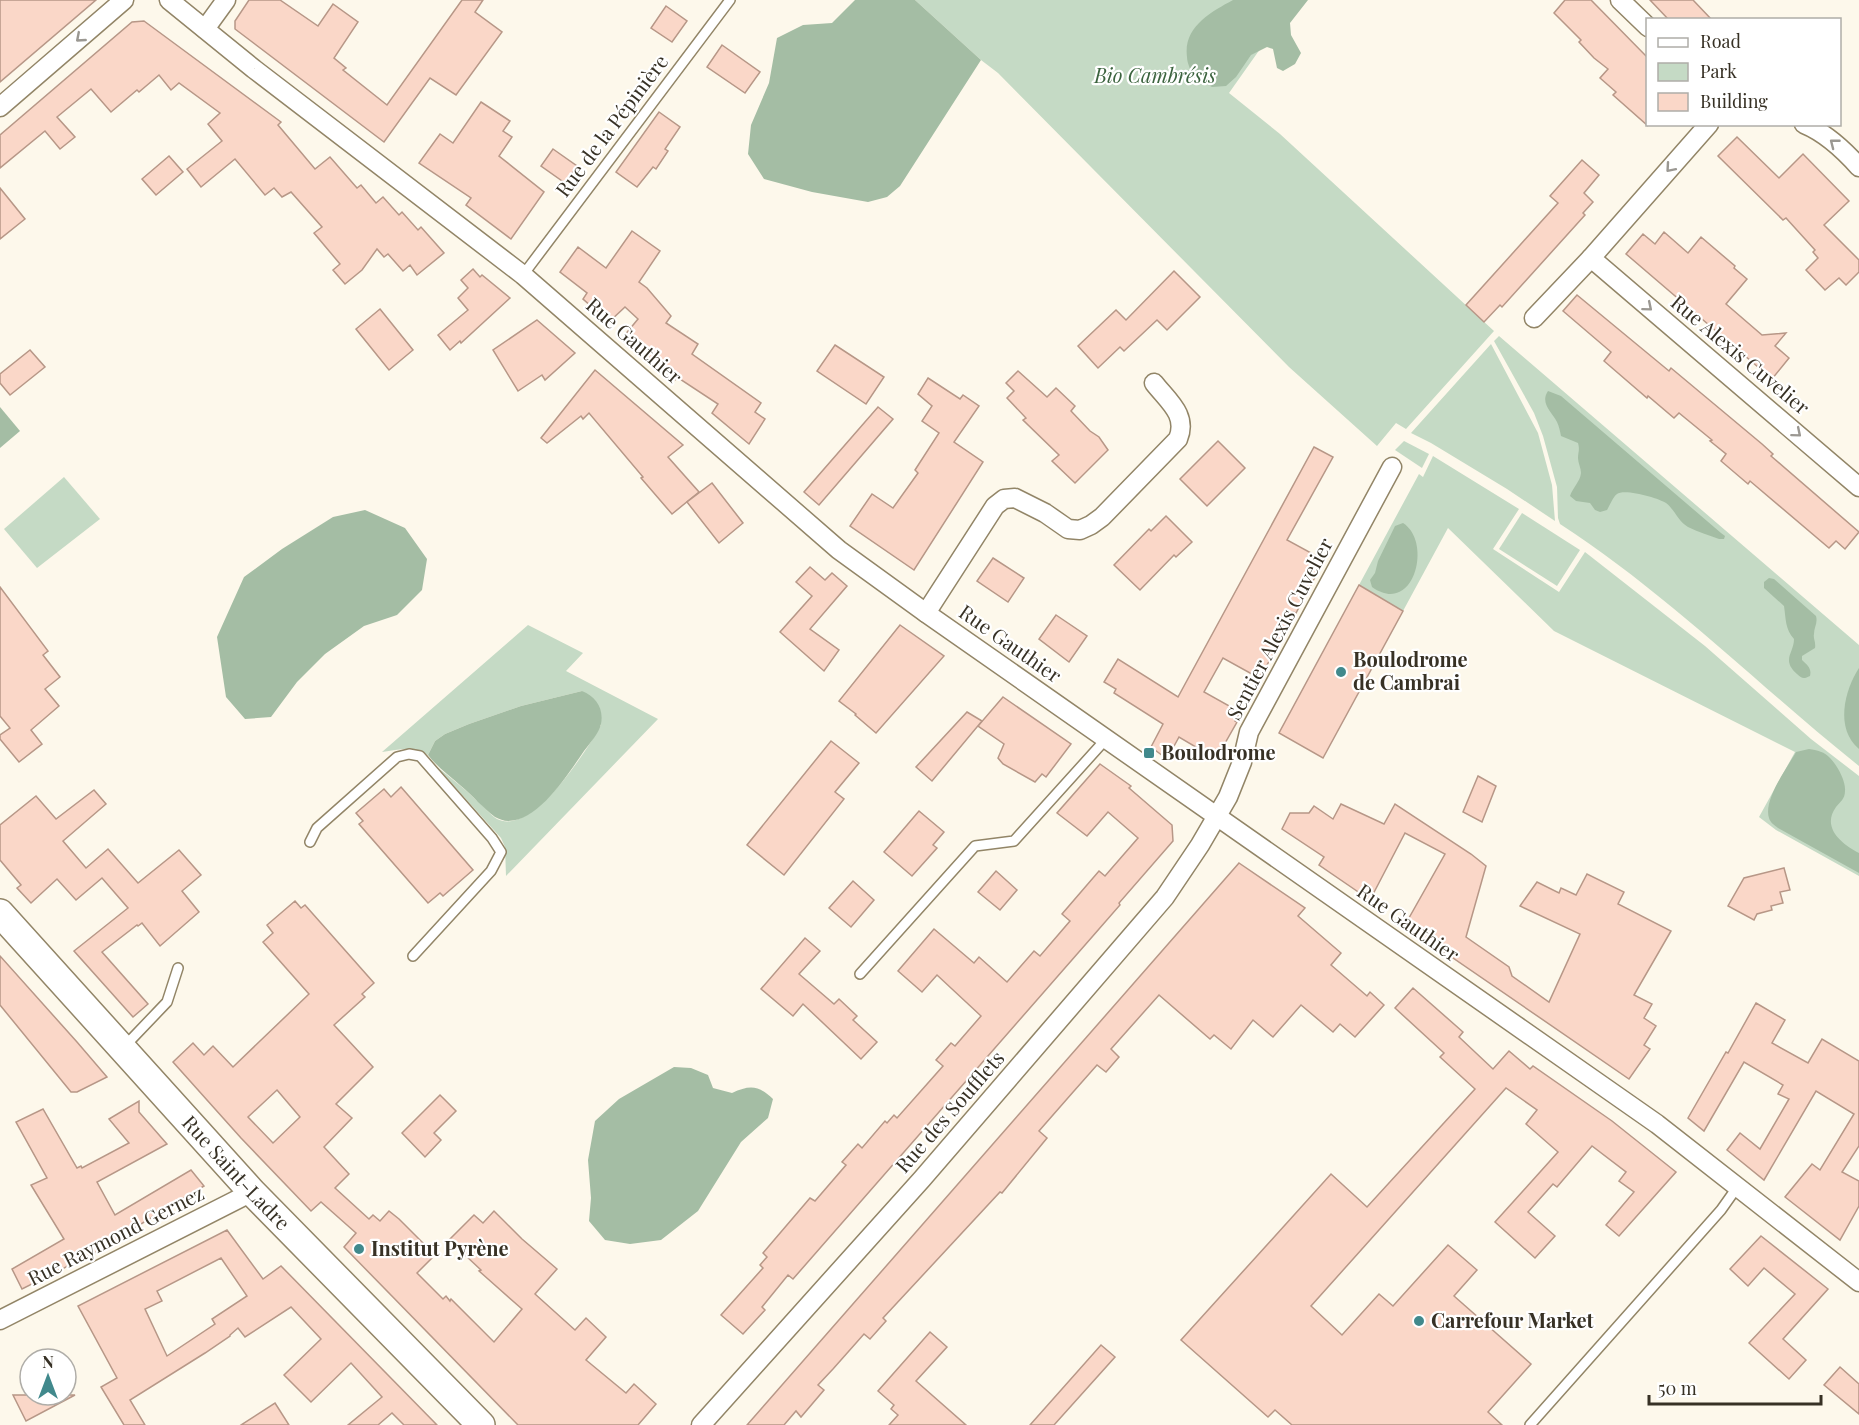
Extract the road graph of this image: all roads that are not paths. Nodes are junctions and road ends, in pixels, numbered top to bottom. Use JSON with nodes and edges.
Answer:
{"nodes":[{"id":1,"x":124,"y":0,"type":"edge"},
{"id":2,"x":169,"y":0,"type":"edge"},
{"id":3,"x":226,"y":0,"type":"edge"},
{"id":4,"x":730,"y":0,"type":"edge"},
{"id":5,"x":1620,"y":0,"type":"edge"},
{"id":6,"x":1646,"y":26,"type":"edge"},
{"id":7,"x":206,"y":29,"type":"junction"},
{"id":8,"x":0,"y":107,"type":"edge"},
{"id":9,"x":1707,"y":126,"type":"edge"},
{"id":10,"x":1808,"y":126,"type":"edge"},
{"id":11,"x":1859,"y":167,"type":"edge"},
{"id":12,"x":1591,"y":258,"type":"junction"},
{"id":13,"x":523,"y":275,"type":"junction"},
{"id":14,"x":1534,"y":318,"type":"dead end"},
{"id":15,"x":1154,"y":383,"type":"dead end"},
{"id":16,"x":1392,"y":467,"type":"dead end"},
{"id":17,"x":1859,"y":487,"type":"edge"},
{"id":18,"x":926,"y":613,"type":"junction"},
{"id":19,"x":1106,"y":739,"type":"junction"},
{"id":20,"x":1216,"y":817,"type":"junction"},
{"id":21,"x":310,"y":842,"type":"dead end"},
{"id":22,"x":0,"y":913,"type":"edge"},
{"id":23,"x":413,"y":956,"type":"dead end"},
{"id":24,"x":178,"y":968,"type":"dead end"},
{"id":25,"x":860,"y":974,"type":"dead end"},
{"id":26,"x":122,"y":1049,"type":"junction"},
{"id":27,"x":1738,"y":1186,"type":"junction"},
{"id":28,"x":252,"y":1192,"type":"junction"},
{"id":29,"x":1859,"y":1282,"type":"edge"},
{"id":30,"x":0,"y":1320,"type":"edge"},
{"id":31,"x":481,"y":1425,"type":"edge"},
{"id":32,"x":701,"y":1425,"type":"edge"},
{"id":33,"x":1530,"y":1425,"type":"edge"}],
"edges":[{"from":1,"to":8,"type":"street","one_way":true},
{"from":2,"to":7,"type":"street","name":"Rue Gauthier"},
{"from":3,"to":7,"type":"street"},
{"from":4,"to":13,"type":"lane","name":"Rue de la Pépinière"},
{"from":5,"to":6,"type":"street"},
{"from":7,"to":13,"type":"street","name":"Rue Gauthier"},
{"from":9,"to":12,"type":"street","one_way":true},
{"from":11,"to":10,"type":"street","one_way":true},
{"from":12,"to":14,"type":"street"},
{"from":12,"to":17,"type":"street","name":"Rue Alexis Cuvelier","one_way":true},
{"from":13,"to":18,"type":"street","name":"Rue Gauthier"},
{"from":15,"to":18,"type":"street"},
{"from":16,"to":20,"type":"street","name":"Sentier Alexis Cuvelier"},
{"from":18,"to":19,"type":"street","name":"Rue Gauthier"},
{"from":19,"to":20,"type":"street","name":"Rue Gauthier"},
{"from":19,"to":25,"type":"lane"},
{"from":20,"to":27,"type":"street","name":"Rue Gauthier"},
{"from":20,"to":32,"type":"street","name":"Rue des Soufflets"},
{"from":21,"to":23,"type":"lane"},
{"from":22,"to":26,"type":"street","name":"Rue Saint-Ladre"},
{"from":24,"to":26,"type":"lane"},
{"from":26,"to":28,"type":"street","name":"Rue Saint-Ladre"},
{"from":27,"to":29,"type":"street","name":"Rue Gauthier"},
{"from":27,"to":33,"type":"lane"},
{"from":28,"to":30,"type":"street","name":"Rue Raymond Gernez"},
{"from":28,"to":31,"type":"street","name":"Rue Saint-Ladre"}]}
